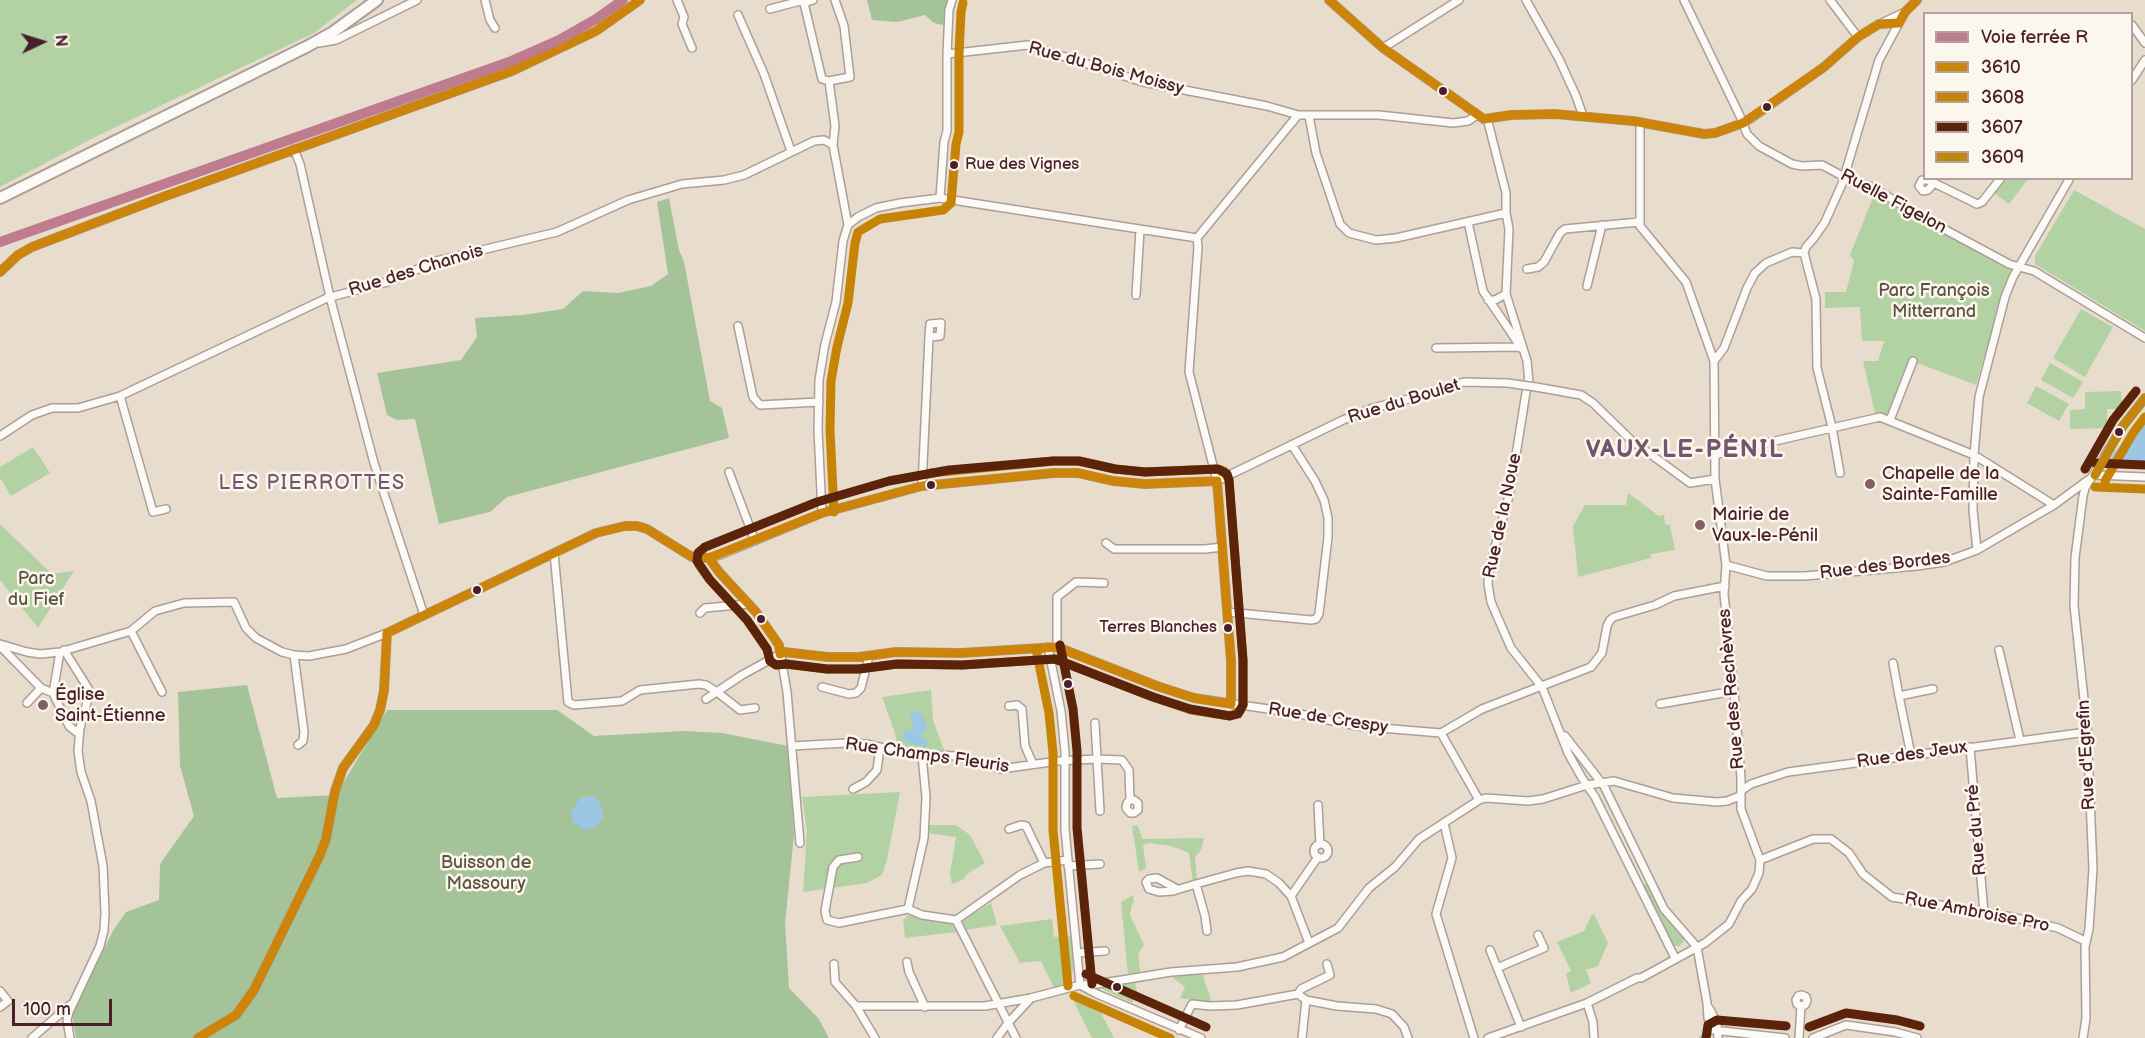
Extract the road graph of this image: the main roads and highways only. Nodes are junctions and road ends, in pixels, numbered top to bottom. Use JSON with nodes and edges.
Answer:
{"nodes":[{"id":1,"x":377,"y":0,"type":"edge"},
{"id":2,"x":0,"y":198,"type":"edge"}],
"edges":[{"from":1,"to":2,"type":"main road"}]}
